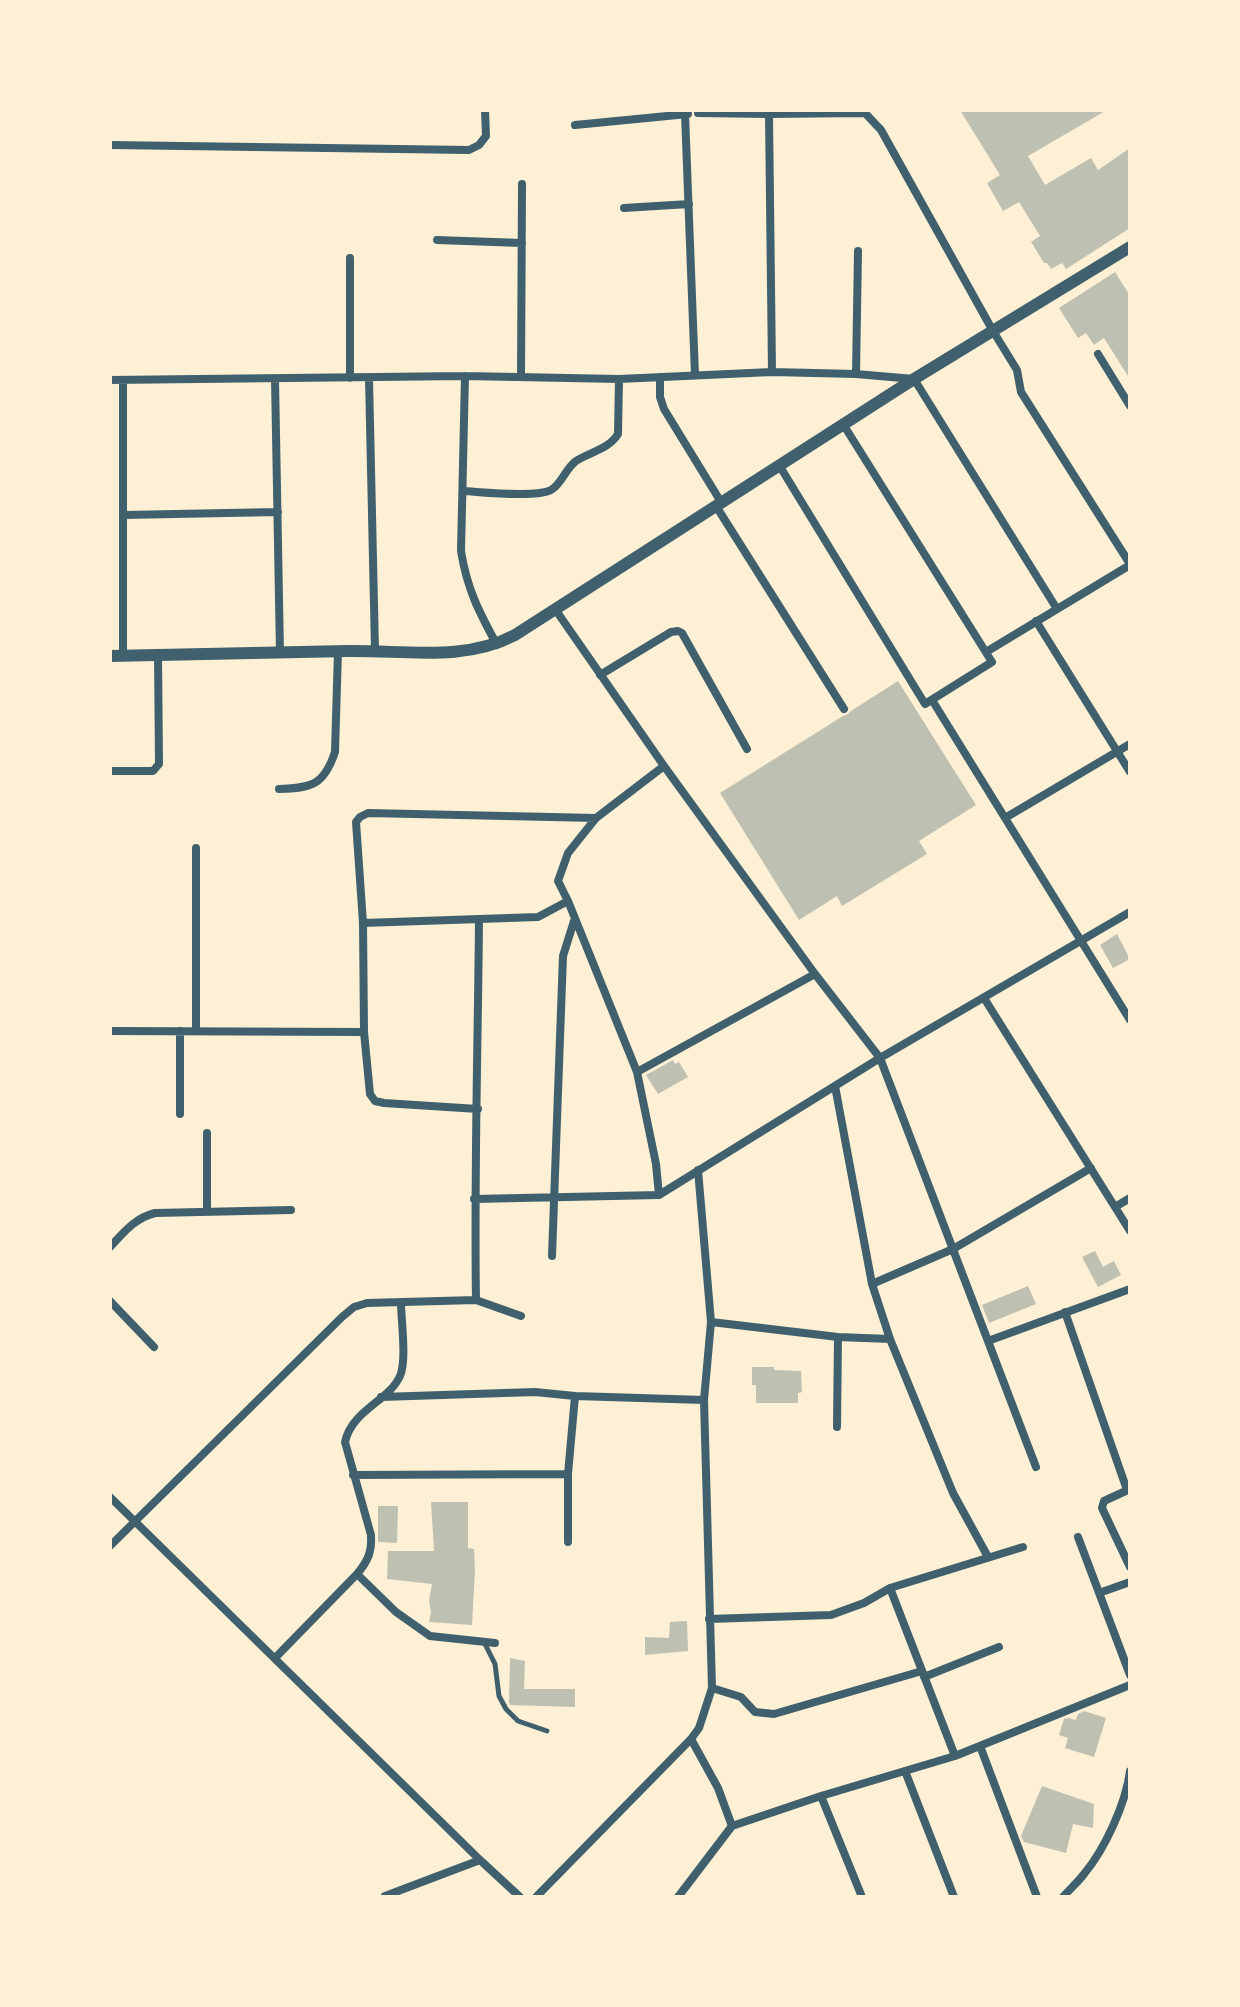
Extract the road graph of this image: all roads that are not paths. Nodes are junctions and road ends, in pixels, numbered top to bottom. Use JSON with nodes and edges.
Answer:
{"nodes":[{"id":1,"x":485,"y":110,"type":"edge"},
{"id":2,"x":698,"y":111,"type":"edge"},
{"id":3,"x":685,"y":114,"type":"junction"},
{"id":4,"x":769,"y":114,"type":"junction"},
{"id":5,"x":575,"y":125,"type":"dead end"},
{"id":6,"x":110,"y":145,"type":"edge"},
{"id":7,"x":522,"y":184,"type":"dead end"},
{"id":8,"x":689,"y":204,"type":"junction"},
{"id":9,"x":624,"y":208,"type":"dead end"},
{"id":10,"x":437,"y":240,"type":"dead end"},
{"id":11,"x":522,"y":243,"type":"junction"},
{"id":12,"x":1130,"y":247,"type":"edge"},
{"id":13,"x":858,"y":251,"type":"dead end"},
{"id":14,"x":350,"y":258,"type":"dead end"},
{"id":15,"x":993,"y":331,"type":"junction"},
{"id":16,"x":1098,"y":354,"type":"dead end"},
{"id":17,"x":772,"y":372,"type":"junction"},
{"id":18,"x":856,"y":374,"type":"junction"},
{"id":19,"x":695,"y":375,"type":"junction"},
{"id":20,"x":465,"y":376,"type":"junction"},
{"id":21,"x":521,"y":377,"type":"junction"},
{"id":22,"x":660,"y":377,"type":"junction"},
{"id":23,"x":350,"y":378,"type":"junction"},
{"id":24,"x":369,"y":378,"type":"junction"},
{"id":25,"x":275,"y":379,"type":"junction"},
{"id":26,"x":619,"y":379,"type":"junction"},
{"id":27,"x":914,"y":379,"type":"junction"},
{"id":28,"x":110,"y":380,"type":"edge"},
{"id":29,"x":123,"y":380,"type":"junction"},
{"id":30,"x":1130,"y":406,"type":"edge"},
{"id":31,"x":843,"y":424,"type":"junction"},
{"id":32,"x":779,"y":465,"type":"junction"},
{"id":33,"x":463,"y":491,"type":"junction"},
{"id":34,"x":718,"y":504,"type":"junction"},
{"id":35,"x":278,"y":512,"type":"junction"},
{"id":36,"x":124,"y":515,"type":"junction"},
{"id":37,"x":1130,"y":565,"type":"edge"},
{"id":38,"x":555,"y":609,"type":"junction"},
{"id":39,"x":1057,"y":609,"type":"junction"},
{"id":40,"x":1036,"y":621,"type":"junction"},
{"id":41,"x":497,"y":645,"type":"junction"},
{"id":42,"x":375,"y":650,"type":"junction"},
{"id":43,"x":338,"y":651,"type":"junction"},
{"id":44,"x":986,"y":652,"type":"junction"},
{"id":45,"x":280,"y":653,"type":"junction"},
{"id":46,"x":158,"y":655,"type":"junction"},
{"id":47,"x":116,"y":656,"type":"edge"},
{"id":48,"x":600,"y":675,"type":"junction"},
{"id":49,"x":932,"y":700,"type":"junction"},
{"id":50,"x":844,"y":709,"type":"dead end"},
{"id":51,"x":1130,"y":744,"type":"edge"},
{"id":52,"x":747,"y":749,"type":"dead end"},
{"id":53,"x":1117,"y":752,"type":"junction"},
{"id":54,"x":664,"y":766,"type":"junction"},
{"id":55,"x":110,"y":771,"type":"edge"},
{"id":56,"x":1130,"y":772,"type":"edge"},
{"id":57,"x":279,"y":789,"type":"dead end"},
{"id":58,"x":596,"y":818,"type":"junction"},
{"id":59,"x":1005,"y":818,"type":"junction"},
{"id":60,"x":196,"y":848,"type":"dead end"},
{"id":61,"x":568,"y":901,"type":"junction"},
{"id":62,"x":1130,"y":912,"type":"edge"},
{"id":63,"x":479,"y":919,"type":"junction"},
{"id":64,"x":574,"y":920,"type":"junction"},
{"id":65,"x":363,"y":923,"type":"junction"},
{"id":66,"x":1081,"y":941,"type":"junction"},
{"id":67,"x":815,"y":974,"type":"junction"},
{"id":68,"x":984,"y":998,"type":"junction"},
{"id":69,"x":1130,"y":1020,"type":"edge"},
{"id":70,"x":110,"y":1031,"type":"edge"},
{"id":71,"x":180,"y":1031,"type":"junction"},
{"id":72,"x":196,"y":1031,"type":"junction"},
{"id":73,"x":364,"y":1032,"type":"junction"},
{"id":74,"x":880,"y":1058,"type":"junction"},
{"id":75,"x":637,"y":1072,"type":"junction"},
{"id":76,"x":835,"y":1086,"type":"junction"},
{"id":77,"x":478,"y":1109,"type":"junction"},
{"id":78,"x":180,"y":1114,"type":"dead end"},
{"id":79,"x":207,"y":1133,"type":"dead end"},
{"id":80,"x":1091,"y":1168,"type":"junction"},
{"id":81,"x":698,"y":1170,"type":"junction"},
{"id":82,"x":659,"y":1195,"type":"junction"},
{"id":83,"x":1130,"y":1198,"type":"edge"},
{"id":84,"x":474,"y":1199,"type":"junction"},
{"id":85,"x":554,"y":1199,"type":"junction"},
{"id":86,"x":1115,"y":1207,"type":"junction"},
{"id":87,"x":291,"y":1210,"type":"dead end"},
{"id":88,"x":207,"y":1212,"type":"junction"},
{"id":89,"x":1130,"y":1231,"type":"edge"},
{"id":90,"x":110,"y":1247,"type":"edge"},
{"id":91,"x":953,"y":1249,"type":"junction"},
{"id":92,"x":552,"y":1256,"type":"dead end"},
{"id":93,"x":872,"y":1284,"type":"junction"},
{"id":94,"x":1130,"y":1289,"type":"edge"},
{"id":95,"x":476,"y":1300,"type":"junction"},
{"id":96,"x":110,"y":1301,"type":"edge"},
{"id":97,"x":401,"y":1302,"type":"junction"},
{"id":98,"x":1065,"y":1312,"type":"junction"},
{"id":99,"x":521,"y":1316,"type":"dead end"},
{"id":100,"x":711,"y":1322,"type":"junction"},
{"id":101,"x":838,"y":1337,"type":"junction"},
{"id":102,"x":890,"y":1339,"type":"junction"},
{"id":103,"x":988,"y":1341,"type":"junction"},
{"id":104,"x":154,"y":1347,"type":"dead end"},
{"id":105,"x":575,"y":1396,"type":"junction"},
{"id":106,"x":381,"y":1397,"type":"junction"},
{"id":107,"x":704,"y":1400,"type":"junction"},
{"id":108,"x":837,"y":1427,"type":"dead end"},
{"id":109,"x":1036,"y":1467,"type":"dead end"},
{"id":110,"x":568,"y":1474,"type":"junction"},
{"id":111,"x":353,"y":1475,"type":"junction"},
{"id":112,"x":1128,"y":1489,"type":"edge"},
{"id":113,"x":110,"y":1497,"type":"edge"},
{"id":114,"x":134,"y":1521,"type":"junction"},
{"id":115,"x":1078,"y":1537,"type":"dead end"},
{"id":116,"x":568,"y":1542,"type":"dead end"},
{"id":117,"x":110,"y":1546,"type":"edge"},
{"id":118,"x":1023,"y":1547,"type":"dead end"},
{"id":119,"x":988,"y":1557,"type":"junction"},
{"id":120,"x":1130,"y":1567,"type":"edge"},
{"id":121,"x":357,"y":1574,"type":"junction"},
{"id":122,"x":1130,"y":1582,"type":"edge"},
{"id":123,"x":890,"y":1588,"type":"junction"},
{"id":124,"x":1099,"y":1593,"type":"junction"},
{"id":125,"x":709,"y":1619,"type":"junction"},
{"id":126,"x":484,"y":1641,"type":"junction"},
{"id":127,"x":495,"y":1643,"type":"dead end"},
{"id":128,"x":999,"y":1647,"type":"dead end"},
{"id":129,"x":275,"y":1658,"type":"junction"},
{"id":130,"x":923,"y":1674,"type":"junction"},
{"id":131,"x":1130,"y":1675,"type":"edge"},
{"id":132,"x":1130,"y":1685,"type":"edge"},
{"id":133,"x":712,"y":1688,"type":"junction"},
{"id":134,"x":547,"y":1731,"type":"dead end"},
{"id":135,"x":691,"y":1739,"type":"junction"},
{"id":136,"x":980,"y":1746,"type":"junction"},
{"id":137,"x":955,"y":1756,"type":"junction"},
{"id":138,"x":905,"y":1771,"type":"junction"},
{"id":139,"x":1130,"y":1771,"type":"edge"},
{"id":140,"x":821,"y":1796,"type":"junction"},
{"id":141,"x":732,"y":1826,"type":"junction"},
{"id":142,"x":480,"y":1860,"type":"junction"},
{"id":143,"x":385,"y":1896,"type":"edge"},
{"id":144,"x":520,"y":1897,"type":"edge"},
{"id":145,"x":536,"y":1897,"type":"edge"},
{"id":146,"x":678,"y":1897,"type":"edge"},
{"id":147,"x":862,"y":1897,"type":"edge"},
{"id":148,"x":954,"y":1897,"type":"edge"},
{"id":149,"x":1037,"y":1897,"type":"edge"},
{"id":150,"x":1063,"y":1897,"type":"edge"}],
"edges":[{"from":1,"to":6,"type":"street"},
{"from":2,"to":3,"type":"street"},
{"from":2,"to":4,"type":"street"},
{"from":3,"to":5,"type":"street"},
{"from":3,"to":8,"type":"street"},
{"from":4,"to":15,"type":"street"},
{"from":4,"to":17,"type":"street"},
{"from":7,"to":11,"type":"street"},
{"from":8,"to":9,"type":"street"},
{"from":8,"to":19,"type":"street"},
{"from":10,"to":11,"type":"street"},
{"from":11,"to":21,"type":"street"},
{"from":12,"to":15,"type":"street"},
{"from":13,"to":18,"type":"street"},
{"from":14,"to":23,"type":"street"},
{"from":15,"to":27,"type":"street"},
{"from":15,"to":37,"type":"street"},
{"from":16,"to":30,"type":"street"},
{"from":17,"to":18,"type":"street"},
{"from":17,"to":19,"type":"street"},
{"from":18,"to":27,"type":"street"},
{"from":19,"to":22,"type":"street"},
{"from":20,"to":21,"type":"street"},
{"from":20,"to":24,"type":"street"},
{"from":20,"to":33,"type":"street"},
{"from":21,"to":26,"type":"street"},
{"from":22,"to":26,"type":"street"},
{"from":22,"to":34,"type":"street"},
{"from":23,"to":24,"type":"street"},
{"from":23,"to":25,"type":"street"},
{"from":24,"to":42,"type":"street"},
{"from":25,"to":29,"type":"street"},
{"from":25,"to":35,"type":"street"},
{"from":26,"to":33,"type":"street"},
{"from":27,"to":31,"type":"street"},
{"from":27,"to":39,"type":"street"},
{"from":28,"to":29,"type":"street"},
{"from":29,"to":36,"type":"street"},
{"from":31,"to":32,"type":"street"},
{"from":31,"to":44,"type":"street"},
{"from":32,"to":34,"type":"street"},
{"from":32,"to":49,"type":"street"},
{"from":33,"to":41,"type":"street"},
{"from":34,"to":38,"type":"street"},
{"from":34,"to":50,"type":"street"},
{"from":35,"to":36,"type":"street"},
{"from":35,"to":45,"type":"street"},
{"from":36,"to":47,"type":"street"},
{"from":37,"to":39,"type":"street"},
{"from":38,"to":41,"type":"street"},
{"from":38,"to":48,"type":"street"},
{"from":39,"to":40,"type":"street"},
{"from":40,"to":44,"type":"street"},
{"from":40,"to":53,"type":"street"},
{"from":41,"to":42,"type":"street"},
{"from":42,"to":43,"type":"street"},
{"from":43,"to":45,"type":"street"},
{"from":43,"to":57,"type":"street"},
{"from":44,"to":49,"type":"street"},
{"from":45,"to":46,"type":"street"},
{"from":46,"to":47,"type":"street"},
{"from":46,"to":55,"type":"street"},
{"from":48,"to":52,"type":"street"},
{"from":48,"to":54,"type":"street"},
{"from":49,"to":59,"type":"street"},
{"from":51,"to":53,"type":"street"},
{"from":53,"to":56,"type":"street"},
{"from":53,"to":59,"type":"street"},
{"from":54,"to":58,"type":"street"},
{"from":54,"to":67,"type":"street"},
{"from":58,"to":61,"type":"street"},
{"from":58,"to":65,"type":"street"},
{"from":59,"to":66,"type":"street"},
{"from":60,"to":72,"type":"street"},
{"from":61,"to":63,"type":"street"},
{"from":61,"to":64,"type":"street"},
{"from":62,"to":66,"type":"street"},
{"from":63,"to":65,"type":"street"},
{"from":63,"to":77,"type":"street"},
{"from":64,"to":75,"type":"street"},
{"from":64,"to":85,"type":"street"},
{"from":65,"to":73,"type":"street"},
{"from":66,"to":68,"type":"street"},
{"from":66,"to":69,"type":"street"},
{"from":67,"to":74,"type":"street"},
{"from":67,"to":75,"type":"street"},
{"from":68,"to":74,"type":"street"},
{"from":68,"to":80,"type":"street"},
{"from":70,"to":71,"type":"street"},
{"from":71,"to":72,"type":"street"},
{"from":71,"to":78,"type":"street"},
{"from":72,"to":73,"type":"street"},
{"from":73,"to":77,"type":"street"},
{"from":74,"to":76,"type":"street"},
{"from":74,"to":91,"type":"street"},
{"from":75,"to":82,"type":"street"},
{"from":76,"to":81,"type":"street"},
{"from":76,"to":93,"type":"street"},
{"from":77,"to":84,"type":"street"},
{"from":79,"to":88,"type":"street"},
{"from":80,"to":86,"type":"street"},
{"from":80,"to":91,"type":"street"},
{"from":81,"to":82,"type":"street"},
{"from":81,"to":100,"type":"street"},
{"from":82,"to":85,"type":"street"},
{"from":83,"to":86,"type":"street"},
{"from":84,"to":85,"type":"street"},
{"from":84,"to":95,"type":"street"},
{"from":85,"to":92,"type":"street"},
{"from":86,"to":89,"type":"street"},
{"from":87,"to":88,"type":"street"},
{"from":88,"to":90,"type":"street"},
{"from":91,"to":93,"type":"street"},
{"from":91,"to":103,"type":"street"},
{"from":93,"to":102,"type":"street"},
{"from":94,"to":98,"type":"street"},
{"from":95,"to":97,"type":"street"},
{"from":95,"to":99,"type":"street"},
{"from":96,"to":104,"type":"street"},
{"from":97,"to":106,"type":"street"},
{"from":97,"to":114,"type":"street"},
{"from":98,"to":103,"type":"street"},
{"from":98,"to":112,"type":"street"},
{"from":100,"to":101,"type":"street"},
{"from":100,"to":107,"type":"street"},
{"from":101,"to":102,"type":"street"},
{"from":101,"to":108,"type":"street"},
{"from":102,"to":119,"type":"street"},
{"from":103,"to":109,"type":"street"},
{"from":105,"to":106,"type":"street"},
{"from":105,"to":107,"type":"street"},
{"from":105,"to":110,"type":"street"},
{"from":106,"to":111,"type":"street"},
{"from":107,"to":125,"type":"street"},
{"from":110,"to":111,"type":"street"},
{"from":110,"to":116,"type":"street"},
{"from":111,"to":121,"type":"street"},
{"from":112,"to":120,"type":"street"},
{"from":113,"to":114,"type":"street"},
{"from":114,"to":117,"type":"street"},
{"from":114,"to":129,"type":"street"},
{"from":115,"to":124,"type":"street"},
{"from":118,"to":119,"type":"street"},
{"from":119,"to":123,"type":"street"},
{"from":121,"to":126,"type":"street"},
{"from":121,"to":129,"type":"street"},
{"from":122,"to":124,"type":"street"},
{"from":123,"to":125,"type":"street"},
{"from":123,"to":130,"type":"street"},
{"from":124,"to":131,"type":"street"},
{"from":125,"to":133,"type":"street"},
{"from":126,"to":127,"type":"street"},
{"from":126,"to":134,"type":"lane"},
{"from":128,"to":130,"type":"street"},
{"from":129,"to":142,"type":"street"},
{"from":130,"to":133,"type":"street"},
{"from":130,"to":137,"type":"street"},
{"from":132,"to":136,"type":"street"},
{"from":133,"to":135,"type":"street"},
{"from":135,"to":141,"type":"street"},
{"from":135,"to":145,"type":"street"},
{"from":136,"to":137,"type":"street"},
{"from":136,"to":149,"type":"street"},
{"from":137,"to":138,"type":"street"},
{"from":138,"to":140,"type":"street"},
{"from":138,"to":148,"type":"street"},
{"from":139,"to":150,"type":"street"},
{"from":140,"to":141,"type":"street"},
{"from":140,"to":147,"type":"street"},
{"from":141,"to":146,"type":"street"},
{"from":142,"to":143,"type":"street"},
{"from":142,"to":144,"type":"street"}]}
